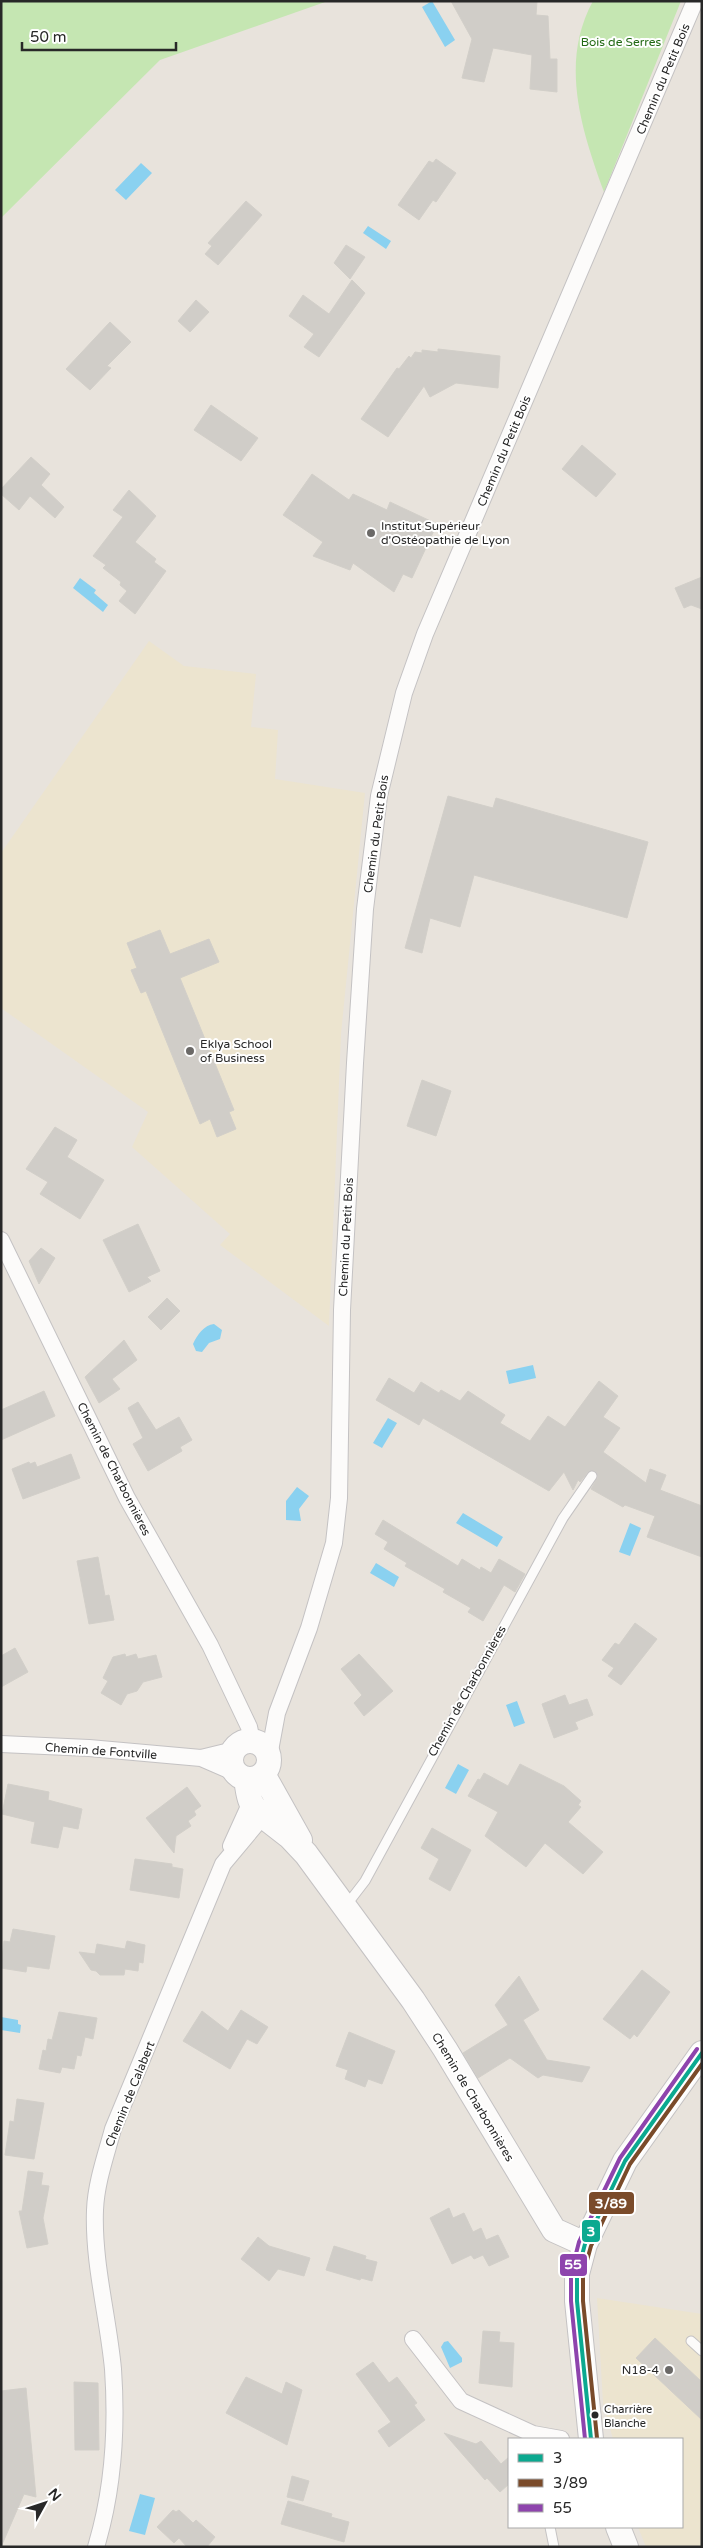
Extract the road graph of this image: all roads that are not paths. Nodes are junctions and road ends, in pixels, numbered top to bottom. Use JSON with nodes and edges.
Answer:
{"nodes":[{"id":1,"x":695,"y":1,"type":"edge"},
{"id":2,"x":1,"y":1240,"type":"edge"},
{"id":3,"x":592,"y":1476,"type":"dead end"},
{"id":4,"x":1,"y":1744,"type":"edge"},
{"id":5,"x":250,"y":1757,"type":"junction"},
{"id":6,"x":201,"y":1758,"type":"junction"},
{"id":7,"x":265,"y":1808,"type":"junction"},
{"id":8,"x":345,"y":1907,"type":"junction"},
{"id":9,"x":702,"y":2053,"type":"edge"},
{"id":10,"x":575,"y":2240,"type":"junction"},
{"id":11,"x":413,"y":2339,"type":"dead end"},
{"id":12,"x":691,"y":2342,"type":"dead end"},
{"id":13,"x":702,"y":2352,"type":"edge"},
{"id":14,"x":555,"y":2438,"type":"edge"},
{"id":15,"x":585,"y":2438,"type":"edge"},
{"id":16,"x":550,"y":2528,"type":"edge"},
{"id":17,"x":618,"y":2528,"type":"edge"},
{"id":18,"x":96,"y":2546,"type":"edge"},
{"id":19,"x":554,"y":2547,"type":"edge"},
{"id":20,"x":626,"y":2547,"type":"edge"}],
"edges":[{"from":1,"to":5,"type":"street","name":"Chemin du Petit Bois"},
{"from":2,"to":5,"type":"street","name":"Chemin de Charbonnières"},
{"from":3,"to":8,"type":"lane","name":"Chemin de Charbonnières"},
{"from":4,"to":6,"type":"street","name":"Chemin de Fontville"},
{"from":5,"to":6,"type":"street","name":"Chemin de Fontville"},
{"from":5,"to":6,"type":"street","name":"Chemin de Fontville"},
{"from":5,"to":7,"type":"street","name":"Chemin de Charbonnières"},
{"from":7,"to":8,"type":"street","name":"Chemin de Charbonnières"},
{"from":7,"to":18,"type":"street","name":"Chemin de Calabert"},
{"from":8,"to":10,"type":"street","name":"Chemin de Charbonnières"},
{"from":9,"to":10,"type":"street"},
{"from":10,"to":15,"type":"street"},
{"from":11,"to":14,"type":"street"},
{"from":12,"to":13,"type":"lane"},
{"from":16,"to":19,"type":"lane"},
{"from":17,"to":20,"type":"street"}]}
